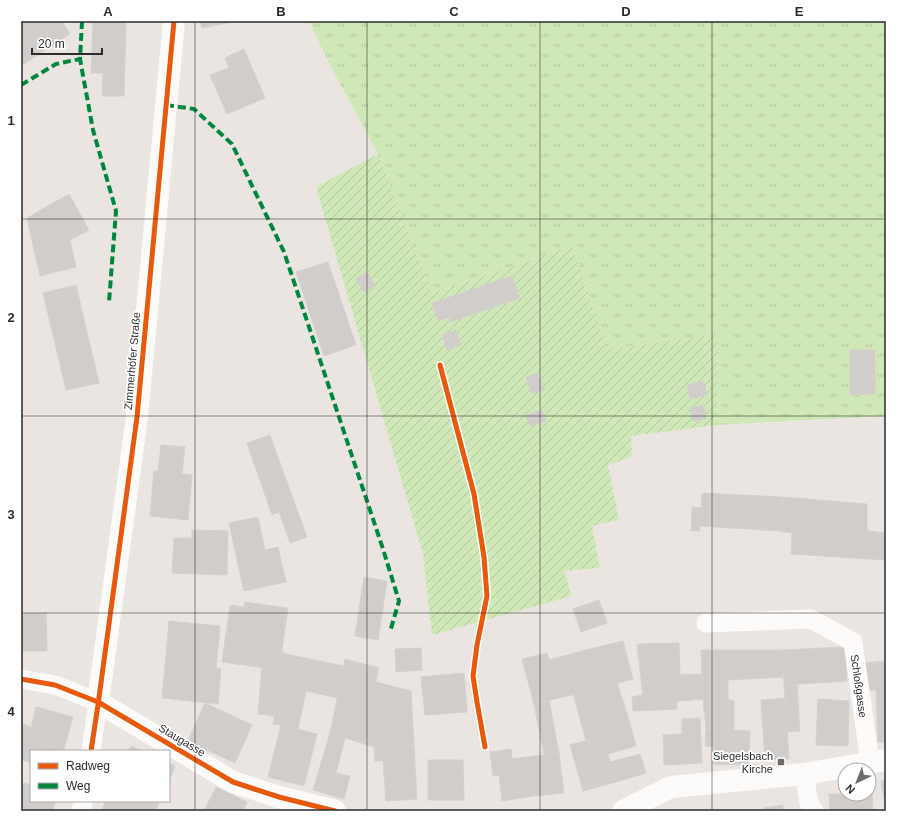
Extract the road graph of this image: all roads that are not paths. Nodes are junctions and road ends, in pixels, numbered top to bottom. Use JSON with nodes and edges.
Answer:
{"nodes":[{"id":1,"x":174,"y":21,"type":"edge"},
{"id":2,"x":706,"y":623,"type":"dead end"},
{"id":3,"x":21,"y":679,"type":"edge"},
{"id":4,"x":98,"y":702,"type":"junction"},
{"id":5,"x":90,"y":750,"type":"edge"},
{"id":6,"x":878,"y":761,"type":"edge"},
{"id":7,"x":804,"y":774,"type":"junction"},
{"id":8,"x":335,"y":811,"type":"edge"},
{"id":9,"x":623,"y":811,"type":"edge"},
{"id":10,"x":814,"y":811,"type":"edge"}],
"edges":[{"from":1,"to":4,"type":"street","name":"Zimmerhöfer Straße"},
{"from":2,"to":6,"type":"street","name":"Schloßgasse"},
{"from":3,"to":4,"type":"street","name":"Staugasse"},
{"from":4,"to":5,"type":"street"},
{"from":4,"to":8,"type":"street","name":"Staugasse"},
{"from":6,"to":7,"type":"street"},
{"from":7,"to":9,"type":"street"},
{"from":7,"to":10,"type":"street"}]}
